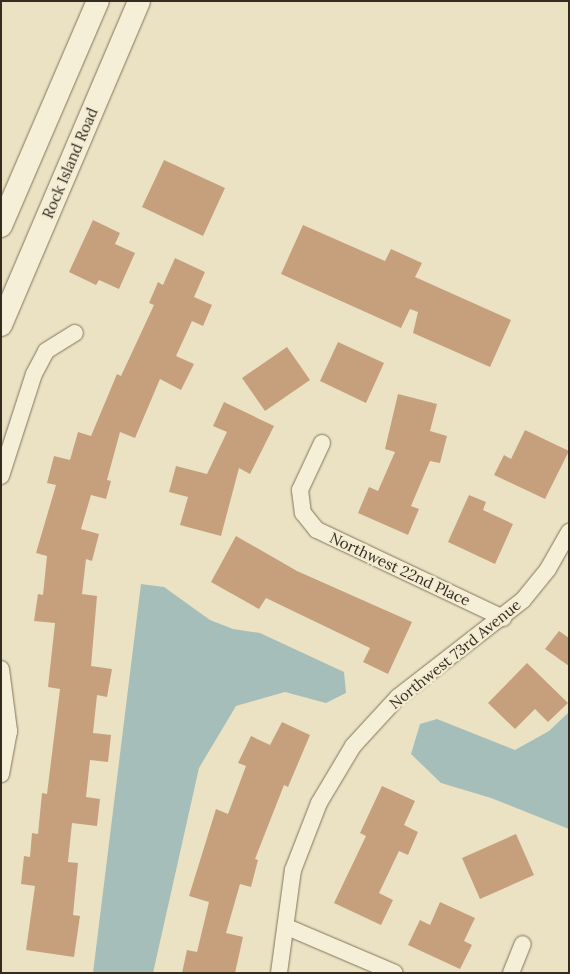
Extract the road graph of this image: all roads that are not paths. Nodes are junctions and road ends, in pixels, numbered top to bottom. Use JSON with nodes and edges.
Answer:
{"nodes":[{"id":1,"x":98,"y":1,"type":"edge"},
{"id":2,"x":139,"y":1,"type":"edge"},
{"id":3,"x":1,"y":226,"type":"edge"},
{"id":4,"x":1,"y":325,"type":"edge"},
{"id":5,"x":75,"y":333,"type":"dead end"},
{"id":6,"x":322,"y":443,"type":"dead end"},
{"id":7,"x":1,"y":476,"type":"edge"},
{"id":8,"x":569,"y":532,"type":"edge"},
{"id":9,"x":503,"y":618,"type":"junction"},
{"id":10,"x":1,"y":669,"type":"edge"},
{"id":11,"x":5,"y":731,"type":"edge"},
{"id":12,"x":1,"y":774,"type":"edge"},
{"id":13,"x":288,"y":927,"type":"junction"},
{"id":14,"x":523,"y":944,"type":"dead end"},
{"id":15,"x":279,"y":973,"type":"edge"},
{"id":16,"x":395,"y":973,"type":"edge"},
{"id":17,"x":511,"y":973,"type":"edge"}],
"edges":[{"from":1,"to":3,"type":"main road"},
{"from":2,"to":4,"type":"main road","name":"Rock Island Road"},
{"from":5,"to":7,"type":"street"},
{"from":6,"to":9,"type":"street","name":"Northwest 22nd Place"},
{"from":8,"to":9,"type":"street","name":"Northwest 73rd Avenue"},
{"from":9,"to":13,"type":"street","name":"Northwest 73rd Avenue"},
{"from":10,"to":11,"type":"street"},
{"from":11,"to":12,"type":"street"},
{"from":13,"to":15,"type":"street","name":"Northwest 73rd Avenue"},
{"from":13,"to":16,"type":"street"},
{"from":14,"to":17,"type":"street"}]}
